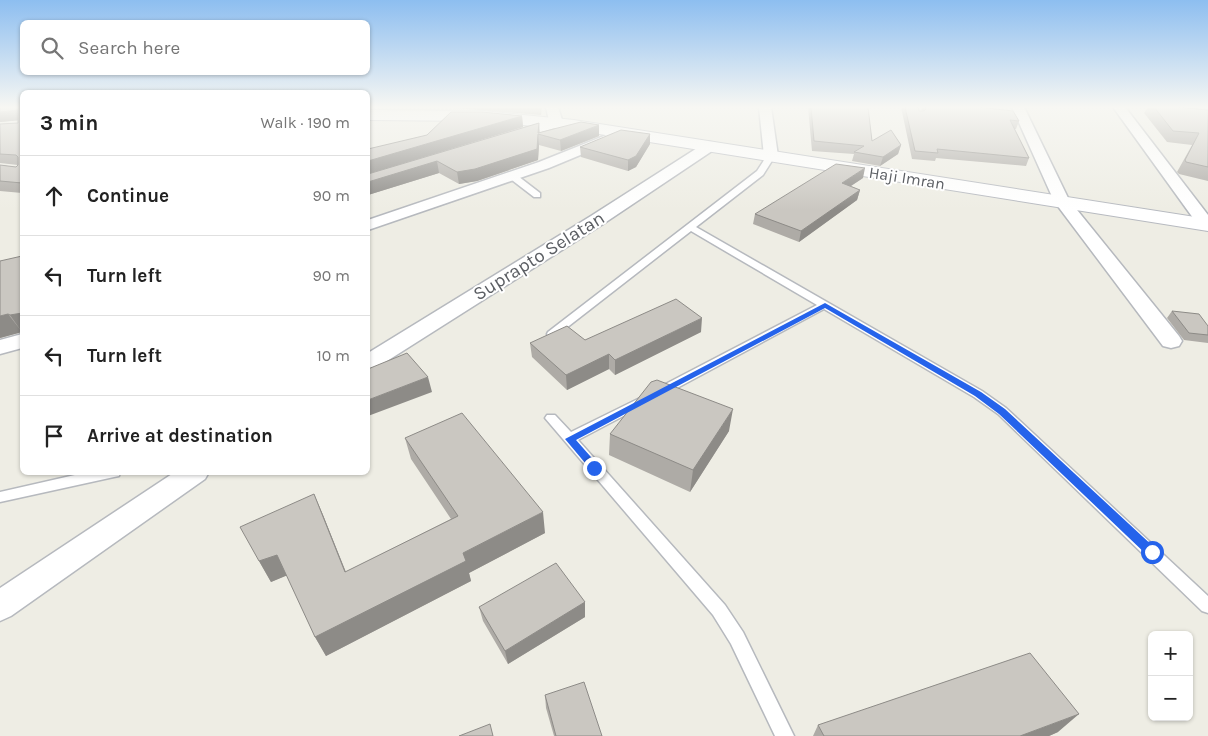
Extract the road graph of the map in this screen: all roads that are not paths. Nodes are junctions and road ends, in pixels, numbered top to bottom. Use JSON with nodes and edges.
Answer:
{"nodes":[{"id":1,"x":602,"y":141,"type":"edge"},
{"id":2,"x":679,"y":141,"type":"edge"},
{"id":3,"x":770,"y":141,"type":"edge"},
{"id":4,"x":1030,"y":141,"type":"edge"},
{"id":5,"x":1145,"y":141,"type":"edge"},
{"id":6,"x":710,"y":146,"type":"junction"},
{"id":7,"x":772,"y":156,"type":"junction"},
{"id":8,"x":512,"y":175,"type":"junction"},
{"id":9,"x":537,"y":195,"type":"dead end"},
{"id":10,"x":1062,"y":201,"type":"junction"},
{"id":11,"x":370,"y":224,"type":"edge"},
{"id":12,"x":1208,"y":225,"type":"edge"},
{"id":13,"x":690,"y":227,"type":"junction"},
{"id":14,"x":825,"y":305,"type":"junction"},
{"id":15,"x":552,"y":334,"type":"edge"},
{"id":16,"x":1171,"y":341,"type":"dead end"},
{"id":17,"x":20,"y":342,"type":"edge"},
{"id":18,"x":0,"y":347,"type":"edge"},
{"id":19,"x":370,"y":362,"type":"edge"},
{"id":20,"x":551,"y":418,"type":"dead end"},
{"id":21,"x":570,"y":439,"type":"junction"},
{"id":22,"x":100,"y":475,"type":"edge"},
{"id":23,"x":192,"y":475,"type":"edge"},
{"id":24,"x":0,"y":497,"type":"edge"},
{"id":25,"x":0,"y":606,"type":"edge"},
{"id":26,"x":1208,"y":606,"type":"edge"},
{"id":27,"x":785,"y":736,"type":"edge"}],
"edges":[{"from":1,"to":8,"type":"street"},
{"from":2,"to":6,"type":"street","name":"Haji Imran"},
{"from":3,"to":7,"type":"street"},
{"from":4,"to":10,"type":"street"},
{"from":5,"to":12,"type":"street"},
{"from":6,"to":7,"type":"street","name":"Haji Imran"},
{"from":6,"to":19,"type":"street","name":"Suprapto Selatan"},
{"from":7,"to":10,"type":"street","name":"Haji Imran"},
{"from":7,"to":13,"type":"lane"},
{"from":8,"to":9,"type":"lane"},
{"from":8,"to":11,"type":"street"},
{"from":10,"to":12,"type":"street","name":"Haji Imran"},
{"from":10,"to":16,"type":"street"},
{"from":13,"to":14,"type":"lane"},
{"from":13,"to":15,"type":"lane"},
{"from":14,"to":21,"type":"lane"},
{"from":14,"to":26,"type":"lane"},
{"from":17,"to":18,"type":"street"},
{"from":20,"to":21,"type":"lane"},
{"from":21,"to":27,"type":"lane"},
{"from":22,"to":24,"type":"lane"},
{"from":23,"to":25,"type":"street"}]}
